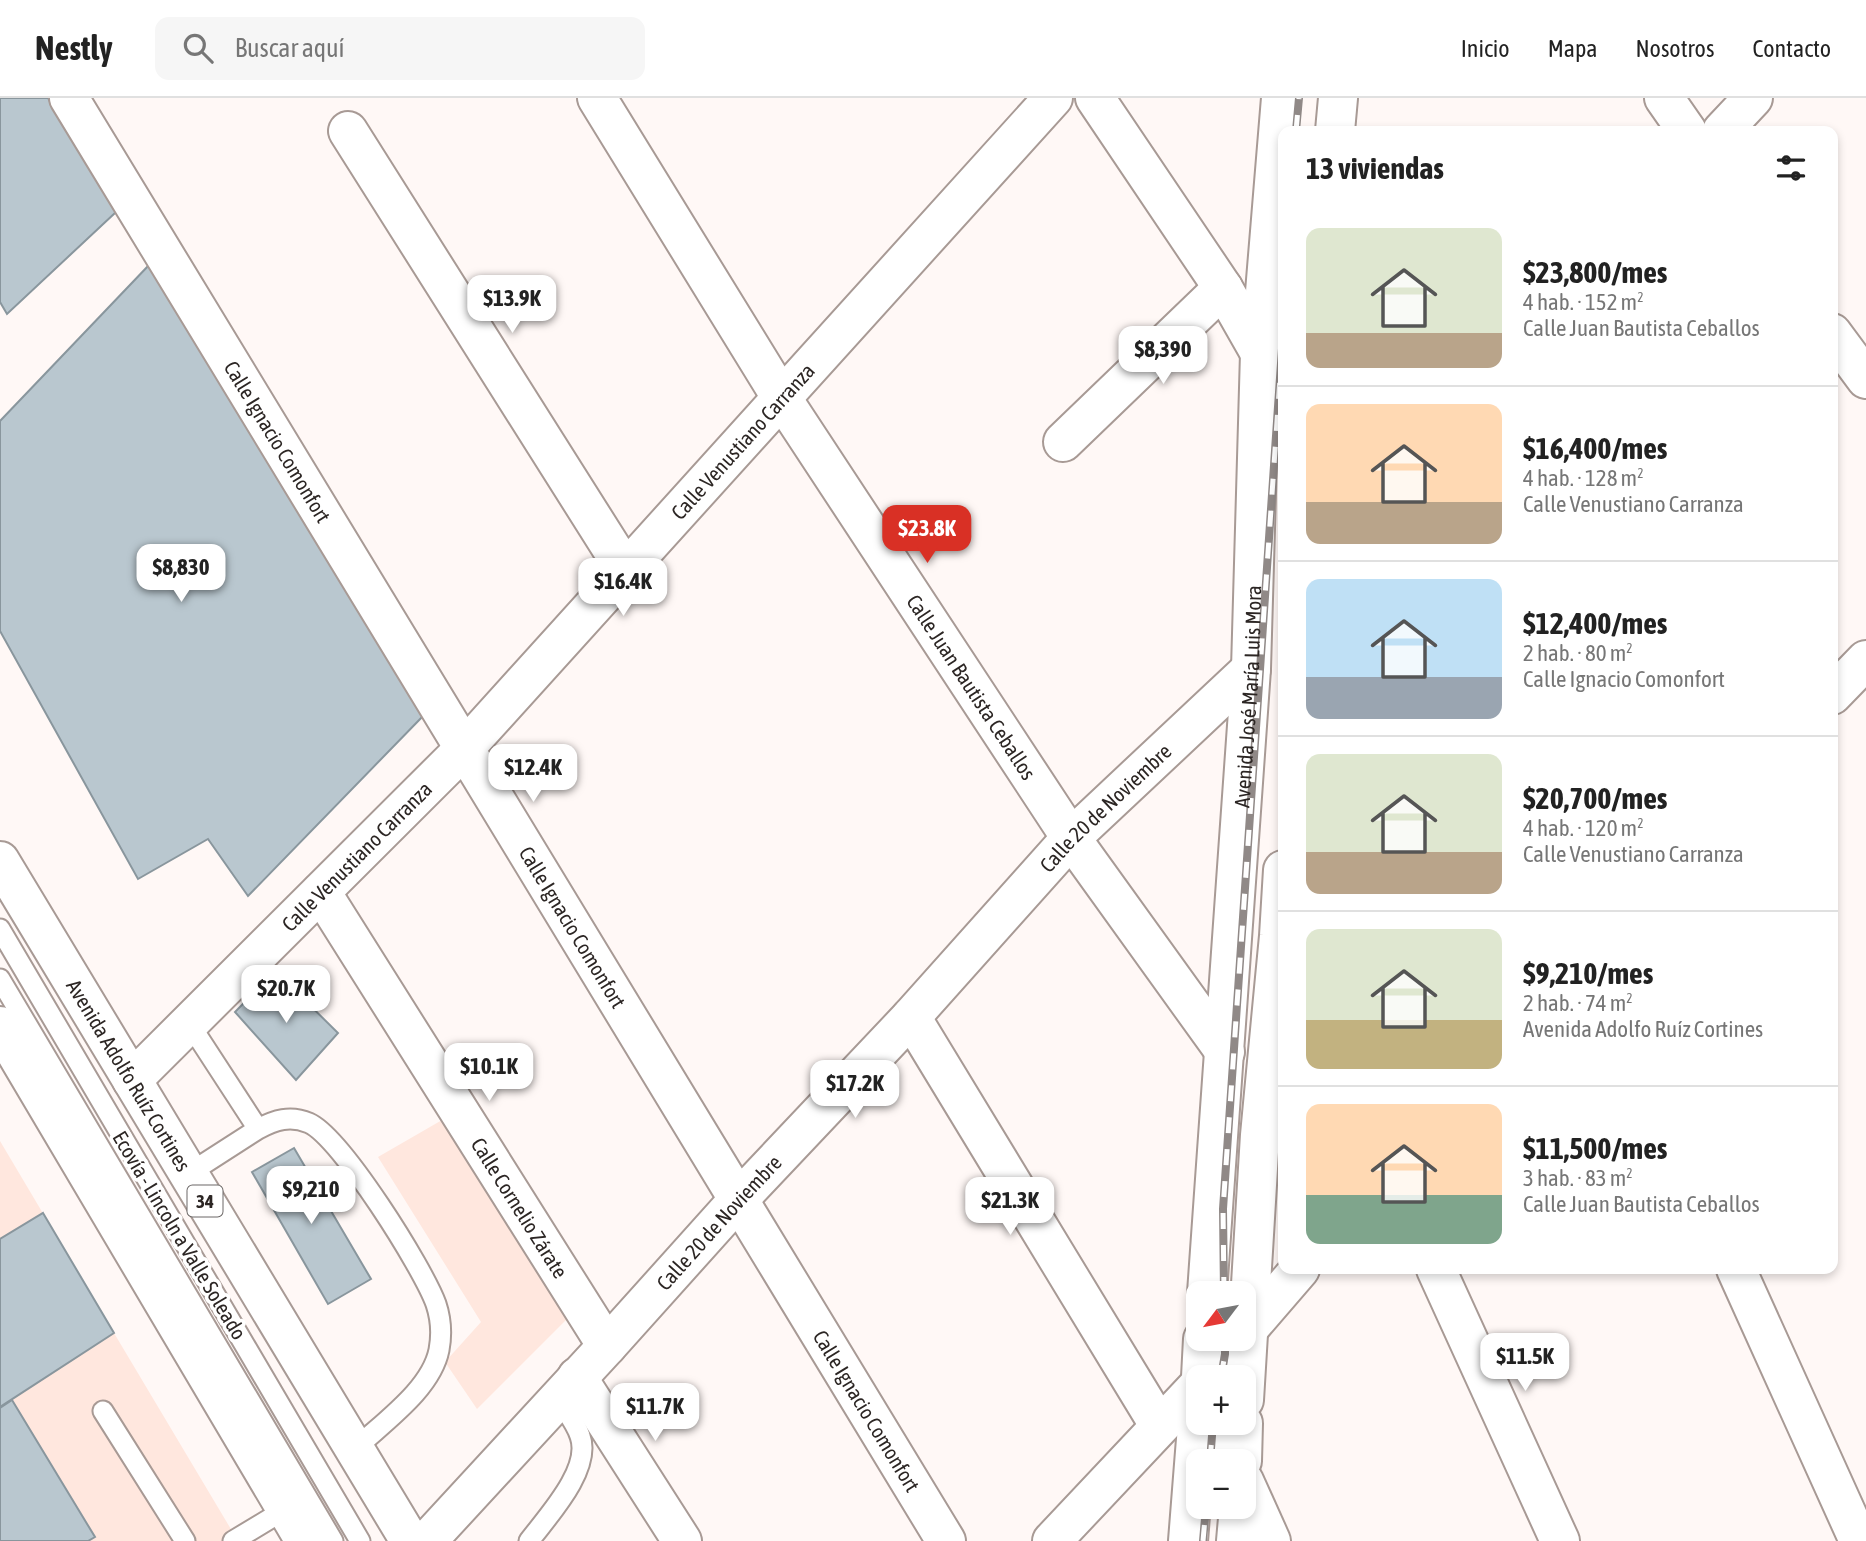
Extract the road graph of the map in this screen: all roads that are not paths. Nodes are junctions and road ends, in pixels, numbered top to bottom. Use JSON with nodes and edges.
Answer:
{"nodes":[{"id":1,"x":69,"y":98,"type":"edge"},
{"id":2,"x":597,"y":98,"type":"edge"},
{"id":3,"x":1053,"y":98,"type":"edge"},
{"id":4,"x":1096,"y":98,"type":"edge"},
{"id":5,"x":1281,"y":98,"type":"edge"},
{"id":6,"x":1338,"y":98,"type":"edge"},
{"id":7,"x":1664,"y":98,"type":"edge"},
{"id":8,"x":1753,"y":98,"type":"edge"},
{"id":9,"x":1279,"y":126,"type":"edge"},
{"id":10,"x":1335,"y":126,"type":"edge"},
{"id":11,"x":1684,"y":126,"type":"edge"},
{"id":12,"x":1727,"y":126,"type":"edge"},
{"id":13,"x":348,"y":131,"type":"dead end"},
{"id":14,"x":1278,"y":134,"type":"edge"},
{"id":15,"x":1223,"y":288,"type":"junction"},
{"id":16,"x":1838,"y":341,"type":"edge"},
{"id":17,"x":1260,"y":353,"type":"junction"},
{"id":18,"x":1866,"y":379,"type":"edge"},
{"id":19,"x":781,"y":397,"type":"junction"},
{"id":20,"x":1063,"y":442,"type":"dead end"},
{"id":21,"x":626,"y":571,"type":"junction"},
{"id":22,"x":1866,"y":660,"type":"edge"},
{"id":23,"x":1251,"y":669,"type":"junction"},
{"id":24,"x":1838,"y":689,"type":"edge"},
{"id":25,"x":464,"y":749,"type":"junction"},
{"id":26,"x":1070,"y":838,"type":"junction"},
{"id":27,"x":0,"y":861,"type":"edge"},
{"id":28,"x":321,"y":892,"type":"junction"},
{"id":29,"x":0,"y":929,"type":"edge"},
{"id":30,"x":1278,"y":962,"type":"edge"},
{"id":31,"x":0,"y":979,"type":"edge"},
{"id":32,"x":911,"y":1017,"type":"junction"},
{"id":33,"x":189,"y":1023,"type":"junction"},
{"id":34,"x":0,"y":1026,"type":"edge"},
{"id":35,"x":1225,"y":1052,"type":"junction"},
{"id":36,"x":131,"y":1080,"type":"junction"},
{"id":37,"x":258,"y":1129,"type":"junction"},
{"id":38,"x":1271,"y":1142,"type":"edge"},
{"id":39,"x":188,"y":1174,"type":"junction"},
{"id":40,"x":738,"y":1199,"type":"junction"},
{"id":41,"x":1296,"y":1274,"type":"edge"},
{"id":42,"x":1438,"y":1274,"type":"edge"},
{"id":43,"x":1738,"y":1274,"type":"edge"},
{"id":44,"x":1208,"y":1281,"type":"edge"},
{"id":45,"x":1251,"y":1281,"type":"edge"},
{"id":46,"x":1256,"y":1320,"type":"edge"},
{"id":47,"x":607,"y":1346,"type":"junction"},
{"id":48,"x":1228,"y":1351,"type":"edge"},
{"id":49,"x":1214,"y":1365,"type":"edge"},
{"id":50,"x":567,"y":1387,"type":"junction"},
{"id":51,"x":1186,"y":1398,"type":"edge"},
{"id":52,"x":103,"y":1412,"type":"dead end"},
{"id":53,"x":1159,"y":1425,"type":"junction"},
{"id":54,"x":1196,"y":1435,"type":"edge"},
{"id":55,"x":354,"y":1450,"type":"junction"},
{"id":56,"x":1256,"y":1508,"type":"edge"},
{"id":57,"x":1237,"y":1519,"type":"edge"},
{"id":58,"x":295,"y":1525,"type":"edge"},
{"id":59,"x":185,"y":1541,"type":"edge"},
{"id":60,"x":233,"y":1541,"type":"edge"},
{"id":61,"x":333,"y":1541,"type":"edge"},
{"id":62,"x":360,"y":1541,"type":"edge"},
{"id":63,"x":410,"y":1541,"type":"edge"},
{"id":64,"x":427,"y":1541,"type":"edge"},
{"id":65,"x":529,"y":1541,"type":"edge"},
{"id":66,"x":682,"y":1541,"type":"edge"},
{"id":67,"x":946,"y":1541,"type":"edge"},
{"id":68,"x":1052,"y":1541,"type":"edge"},
{"id":69,"x":1188,"y":1541,"type":"edge"},
{"id":70,"x":1236,"y":1541,"type":"edge"},
{"id":71,"x":1271,"y":1541,"type":"edge"},
{"id":72,"x":1560,"y":1541,"type":"edge"},
{"id":73,"x":1859,"y":1541,"type":"edge"}],
"edges":[{"from":1,"to":25,"type":"street","name":"Calle Ignacio Comonfort"},
{"from":2,"to":19,"type":"street","name":"Calle Juan Bautista Ceballos"},
{"from":3,"to":19,"type":"street","name":"Calle Venustiano Carranza"},
{"from":4,"to":15,"type":"street"},
{"from":5,"to":9,"type":"street","name":"Avenida José María Luis Mora"},
{"from":6,"to":10,"type":"street"},
{"from":7,"to":11,"type":"street"},
{"from":8,"to":12,"type":"street"},
{"from":13,"to":21,"type":"street"},
{"from":14,"to":17,"type":"street","name":"Avenida José María Luis Mora"},
{"from":15,"to":17,"type":"street"},
{"from":15,"to":20,"type":"street"},
{"from":16,"to":18,"type":"street"},
{"from":17,"to":23,"type":"street","name":"Avenida José María Luis Mora"},
{"from":19,"to":21,"type":"street","name":"Calle Venustiano Carranza"},
{"from":19,"to":26,"type":"street","name":"Calle Juan Bautista Ceballos"},
{"from":21,"to":25,"type":"street","name":"Calle Venustiano Carranza"},
{"from":22,"to":24,"type":"street"},
{"from":23,"to":26,"type":"street","name":"Calle 20 de Noviembre"},
{"from":23,"to":35,"type":"street","name":"Avenida José María Luis Mora"},
{"from":25,"to":28,"type":"street","name":"Calle Venustiano Carranza"},
{"from":25,"to":40,"type":"street","name":"Calle Ignacio Comonfort"},
{"from":26,"to":32,"type":"street","name":"Calle 20 de Noviembre"},
{"from":26,"to":35,"type":"street","name":"Calle Juan Bautista Ceballos"},
{"from":27,"to":36,"type":"street","name":"Avenida Adolfo Ruíz Cortines","number":"34"},
{"from":28,"to":33,"type":"street","name":"Calle Venustiano Carranza"},
{"from":28,"to":47,"type":"street","name":"Calle Cornelio Zárate"},
{"from":29,"to":62,"type":"lane","name":"Ecovía - Lincoln a Valle Soleado"},
{"from":30,"to":38,"type":"street"},
{"from":31,"to":61,"type":"lane"},
{"from":32,"to":40,"type":"street","name":"Calle 20 de Noviembre"},
{"from":32,"to":53,"type":"street"},
{"from":33,"to":36,"type":"street","name":"Calle Venustiano Carranza"},
{"from":33,"to":37,"type":"lane"},
{"from":34,"to":58,"type":"street"},
{"from":35,"to":44,"type":"street","name":"Avenida José María Luis Mora"},
{"from":36,"to":39,"type":"street","name":"Avenida Adolfo Ruíz Cortines","number":"34"},
{"from":37,"to":39,"type":"lane"},
{"from":37,"to":55,"type":"lane"},
{"from":38,"to":45,"type":"street"},
{"from":39,"to":55,"type":"street","name":"Avenida Adolfo Ruíz Cortines","number":"34"},
{"from":40,"to":47,"type":"street","name":"Calle 20 de Noviembre"},
{"from":40,"to":67,"type":"street","name":"Calle Ignacio Comonfort"},
{"from":41,"to":46,"type":"street"},
{"from":42,"to":72,"type":"street"},
{"from":43,"to":73,"type":"street"},
{"from":47,"to":50,"type":"street","name":"Calle 20 de Noviembre"},
{"from":48,"to":49,"type":"street"},
{"from":50,"to":64,"type":"street","name":"Calle 20 de Noviembre"},
{"from":50,"to":65,"type":"lane"},
{"from":50,"to":66,"type":"street"},
{"from":51,"to":53,"type":"street"},
{"from":52,"to":59,"type":"lane"},
{"from":53,"to":68,"type":"street"},
{"from":54,"to":69,"type":"street"},
{"from":55,"to":63,"type":"street","name":"Avenida Adolfo Ruíz Cortines","number":"34"},
{"from":56,"to":71,"type":"street"},
{"from":57,"to":70,"type":"street"},
{"from":58,"to":60,"type":"lane"}]}
